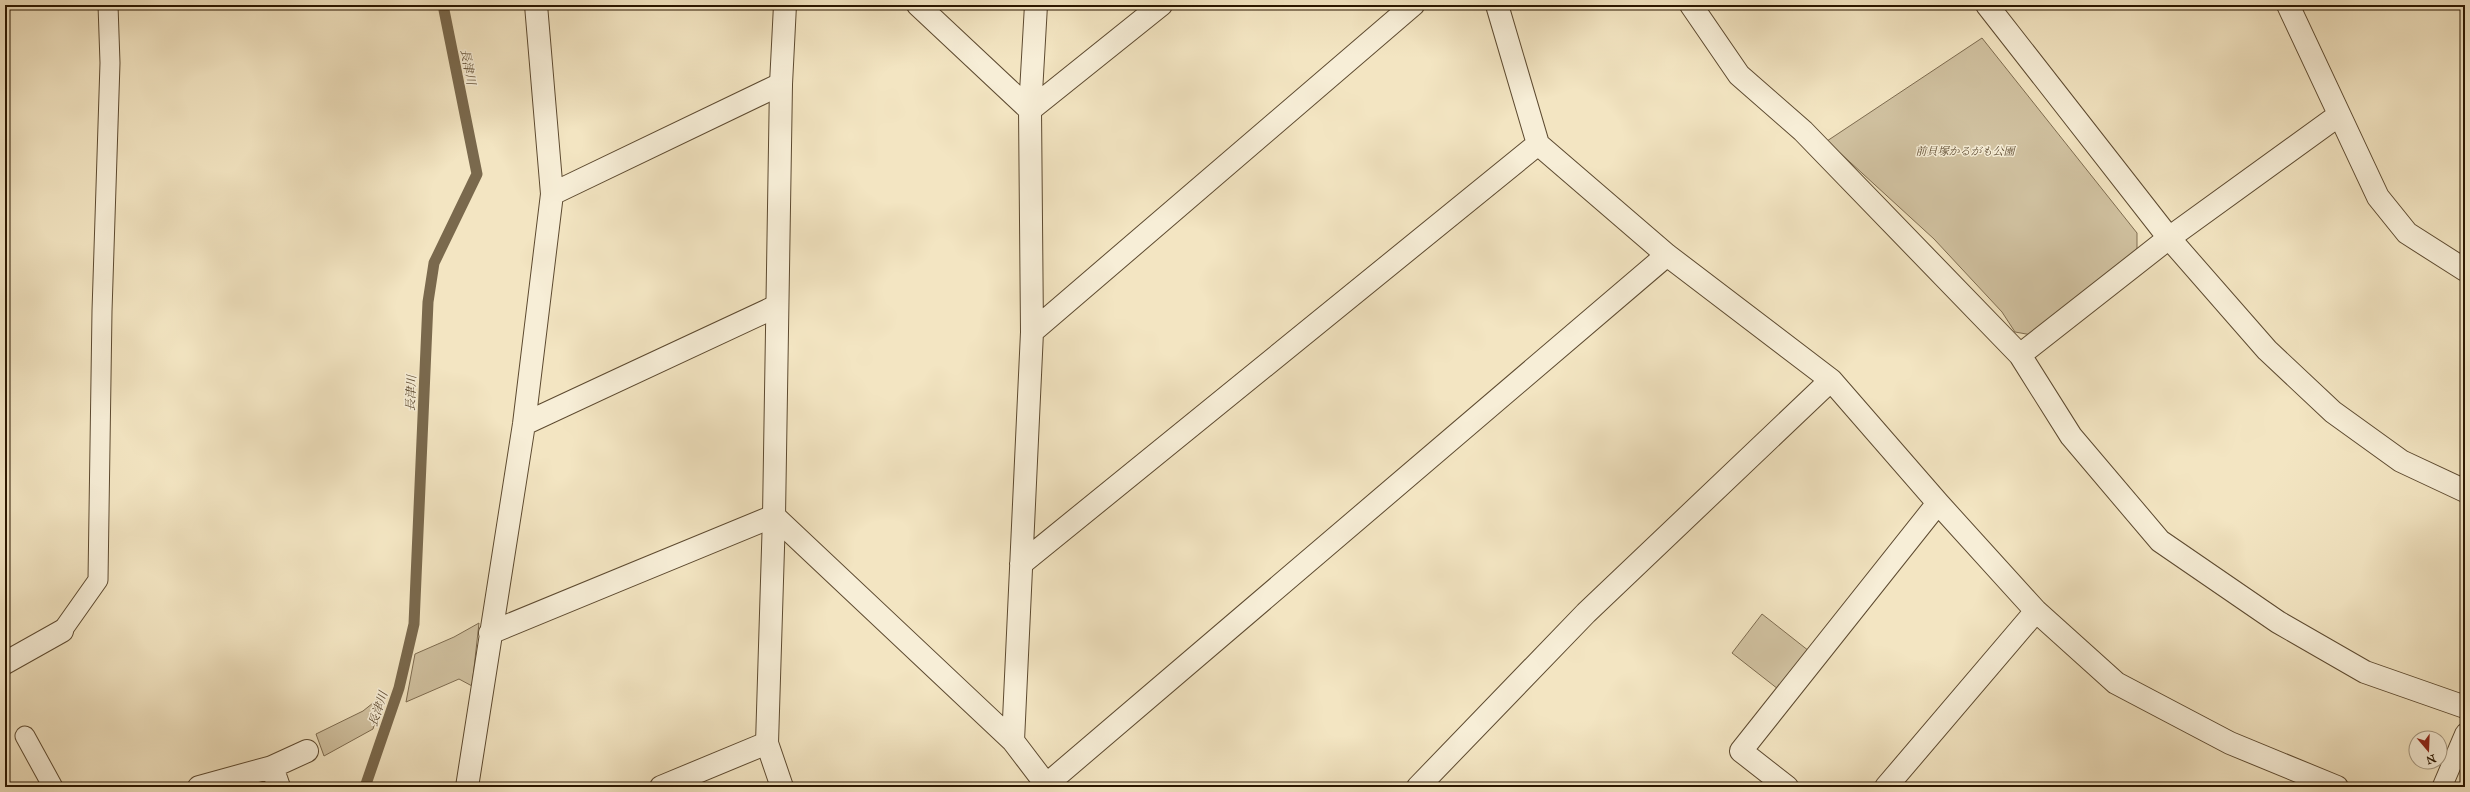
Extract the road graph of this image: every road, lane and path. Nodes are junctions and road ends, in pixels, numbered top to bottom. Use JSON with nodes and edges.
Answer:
{"nodes":[{"id":1,"x":108,"y":5,"type":"edge"},
{"id":2,"x":536,"y":5,"type":"edge"},
{"id":3,"x":785,"y":5,"type":"edge"},
{"id":4,"x":918,"y":5,"type":"edge"},
{"id":5,"x":1036,"y":5,"type":"edge"},
{"id":6,"x":1161,"y":5,"type":"edge"},
{"id":7,"x":1413,"y":5,"type":"edge"},
{"id":8,"x":1497,"y":5,"type":"edge"},
{"id":9,"x":1691,"y":5,"type":"edge"},
{"id":10,"x":1986,"y":5,"type":"edge"},
{"id":11,"x":2288,"y":5,"type":"edge"},
{"id":12,"x":781,"y":84,"type":"junction"},
{"id":13,"x":1030,"y":110,"type":"junction"},
{"id":14,"x":2339,"y":115,"type":"junction"},
{"id":15,"x":1538,"y":144,"type":"junction"},
{"id":16,"x":552,"y":194,"type":"junction"},
{"id":17,"x":2169,"y":238,"type":"junction"},
{"id":18,"x":1667,"y":255,"type":"junction"},
{"id":19,"x":2465,"y":270,"type":"edge"},
{"id":20,"x":777,"y":306,"type":"junction"},
{"id":21,"x":1032,"y":332,"type":"junction"},
{"id":22,"x":2020,"y":355,"type":"junction"},
{"id":23,"x":1831,"y":380,"type":"junction"},
{"id":24,"x":524,"y":424,"type":"junction"},
{"id":25,"x":2465,"y":491,"type":"edge"},
{"id":26,"x":1938,"y":503,"type":"junction"},
{"id":27,"x":774,"y":516,"type":"junction"},
{"id":28,"x":1021,"y":564,"type":"junction"},
{"id":29,"x":2036,"y":611,"type":"junction"},
{"id":30,"x":62,"y":631,"type":"joint"},
{"id":31,"x":490,"y":633,"type":"junction"},
{"id":32,"x":5,"y":664,"type":"edge"},
{"id":33,"x":2465,"y":707,"type":"edge"},
{"id":34,"x":2465,"y":733,"type":"edge"},
{"id":35,"x":25,"y":736,"type":"dead end"},
{"id":36,"x":1013,"y":741,"type":"junction"},
{"id":37,"x":767,"y":743,"type":"junction"},
{"id":38,"x":307,"y":751,"type":"dead end"},
{"id":39,"x":275,"y":777,"type":"edge"},
{"id":40,"x":1047,"y":786,"type":"edge"},
{"id":41,"x":53,"y":787,"type":"edge"},
{"id":42,"x":199,"y":787,"type":"edge"},
{"id":43,"x":467,"y":787,"type":"edge"},
{"id":44,"x":661,"y":787,"type":"edge"},
{"id":45,"x":782,"y":787,"type":"edge"},
{"id":46,"x":1418,"y":787,"type":"edge"},
{"id":47,"x":1787,"y":787,"type":"edge"},
{"id":48,"x":1886,"y":787,"type":"edge"},
{"id":49,"x":2337,"y":787,"type":"edge"},
{"id":50,"x":2442,"y":787,"type":"edge"}],
"edges":[{"from":1,"to":30,"type":"lane"},
{"from":2,"to":16,"type":"street"},
{"from":3,"to":12,"type":"street"},
{"from":4,"to":13,"type":"street"},
{"from":5,"to":13,"type":"street"},
{"from":6,"to":13,"type":"street"},
{"from":7,"to":21,"type":"street"},
{"from":8,"to":15,"type":"street"},
{"from":9,"to":22,"type":"street"},
{"from":10,"to":17,"type":"street"},
{"from":11,"to":14,"type":"street"},
{"from":12,"to":16,"type":"street"},
{"from":12,"to":20,"type":"street"},
{"from":13,"to":21,"type":"street"},
{"from":14,"to":17,"type":"street"},
{"from":14,"to":19,"type":"street"},
{"from":15,"to":18,"type":"street"},
{"from":15,"to":28,"type":"street"},
{"from":16,"to":24,"type":"street"},
{"from":17,"to":22,"type":"street"},
{"from":17,"to":25,"type":"street"},
{"from":18,"to":23,"type":"street"},
{"from":18,"to":40,"type":"street"},
{"from":20,"to":24,"type":"street"},
{"from":20,"to":27,"type":"street"},
{"from":21,"to":28,"type":"street"},
{"from":22,"to":33,"type":"street"},
{"from":23,"to":26,"type":"street"},
{"from":23,"to":46,"type":"street"},
{"from":24,"to":31,"type":"street"},
{"from":26,"to":29,"type":"street"},
{"from":26,"to":47,"type":"street"},
{"from":27,"to":31,"type":"street"},
{"from":27,"to":36,"type":"street"},
{"from":27,"to":37,"type":"street"},
{"from":28,"to":36,"type":"street"},
{"from":29,"to":48,"type":"street"},
{"from":29,"to":49,"type":"street"},
{"from":30,"to":32,"type":"street"},
{"from":31,"to":43,"type":"street"},
{"from":34,"to":50,"type":"lane"},
{"from":35,"to":41,"type":"lane"},
{"from":36,"to":40,"type":"street"},
{"from":37,"to":44,"type":"street"},
{"from":37,"to":45,"type":"street"},
{"from":38,"to":39,"type":"street"},
{"from":39,"to":42,"type":"street"}]}
